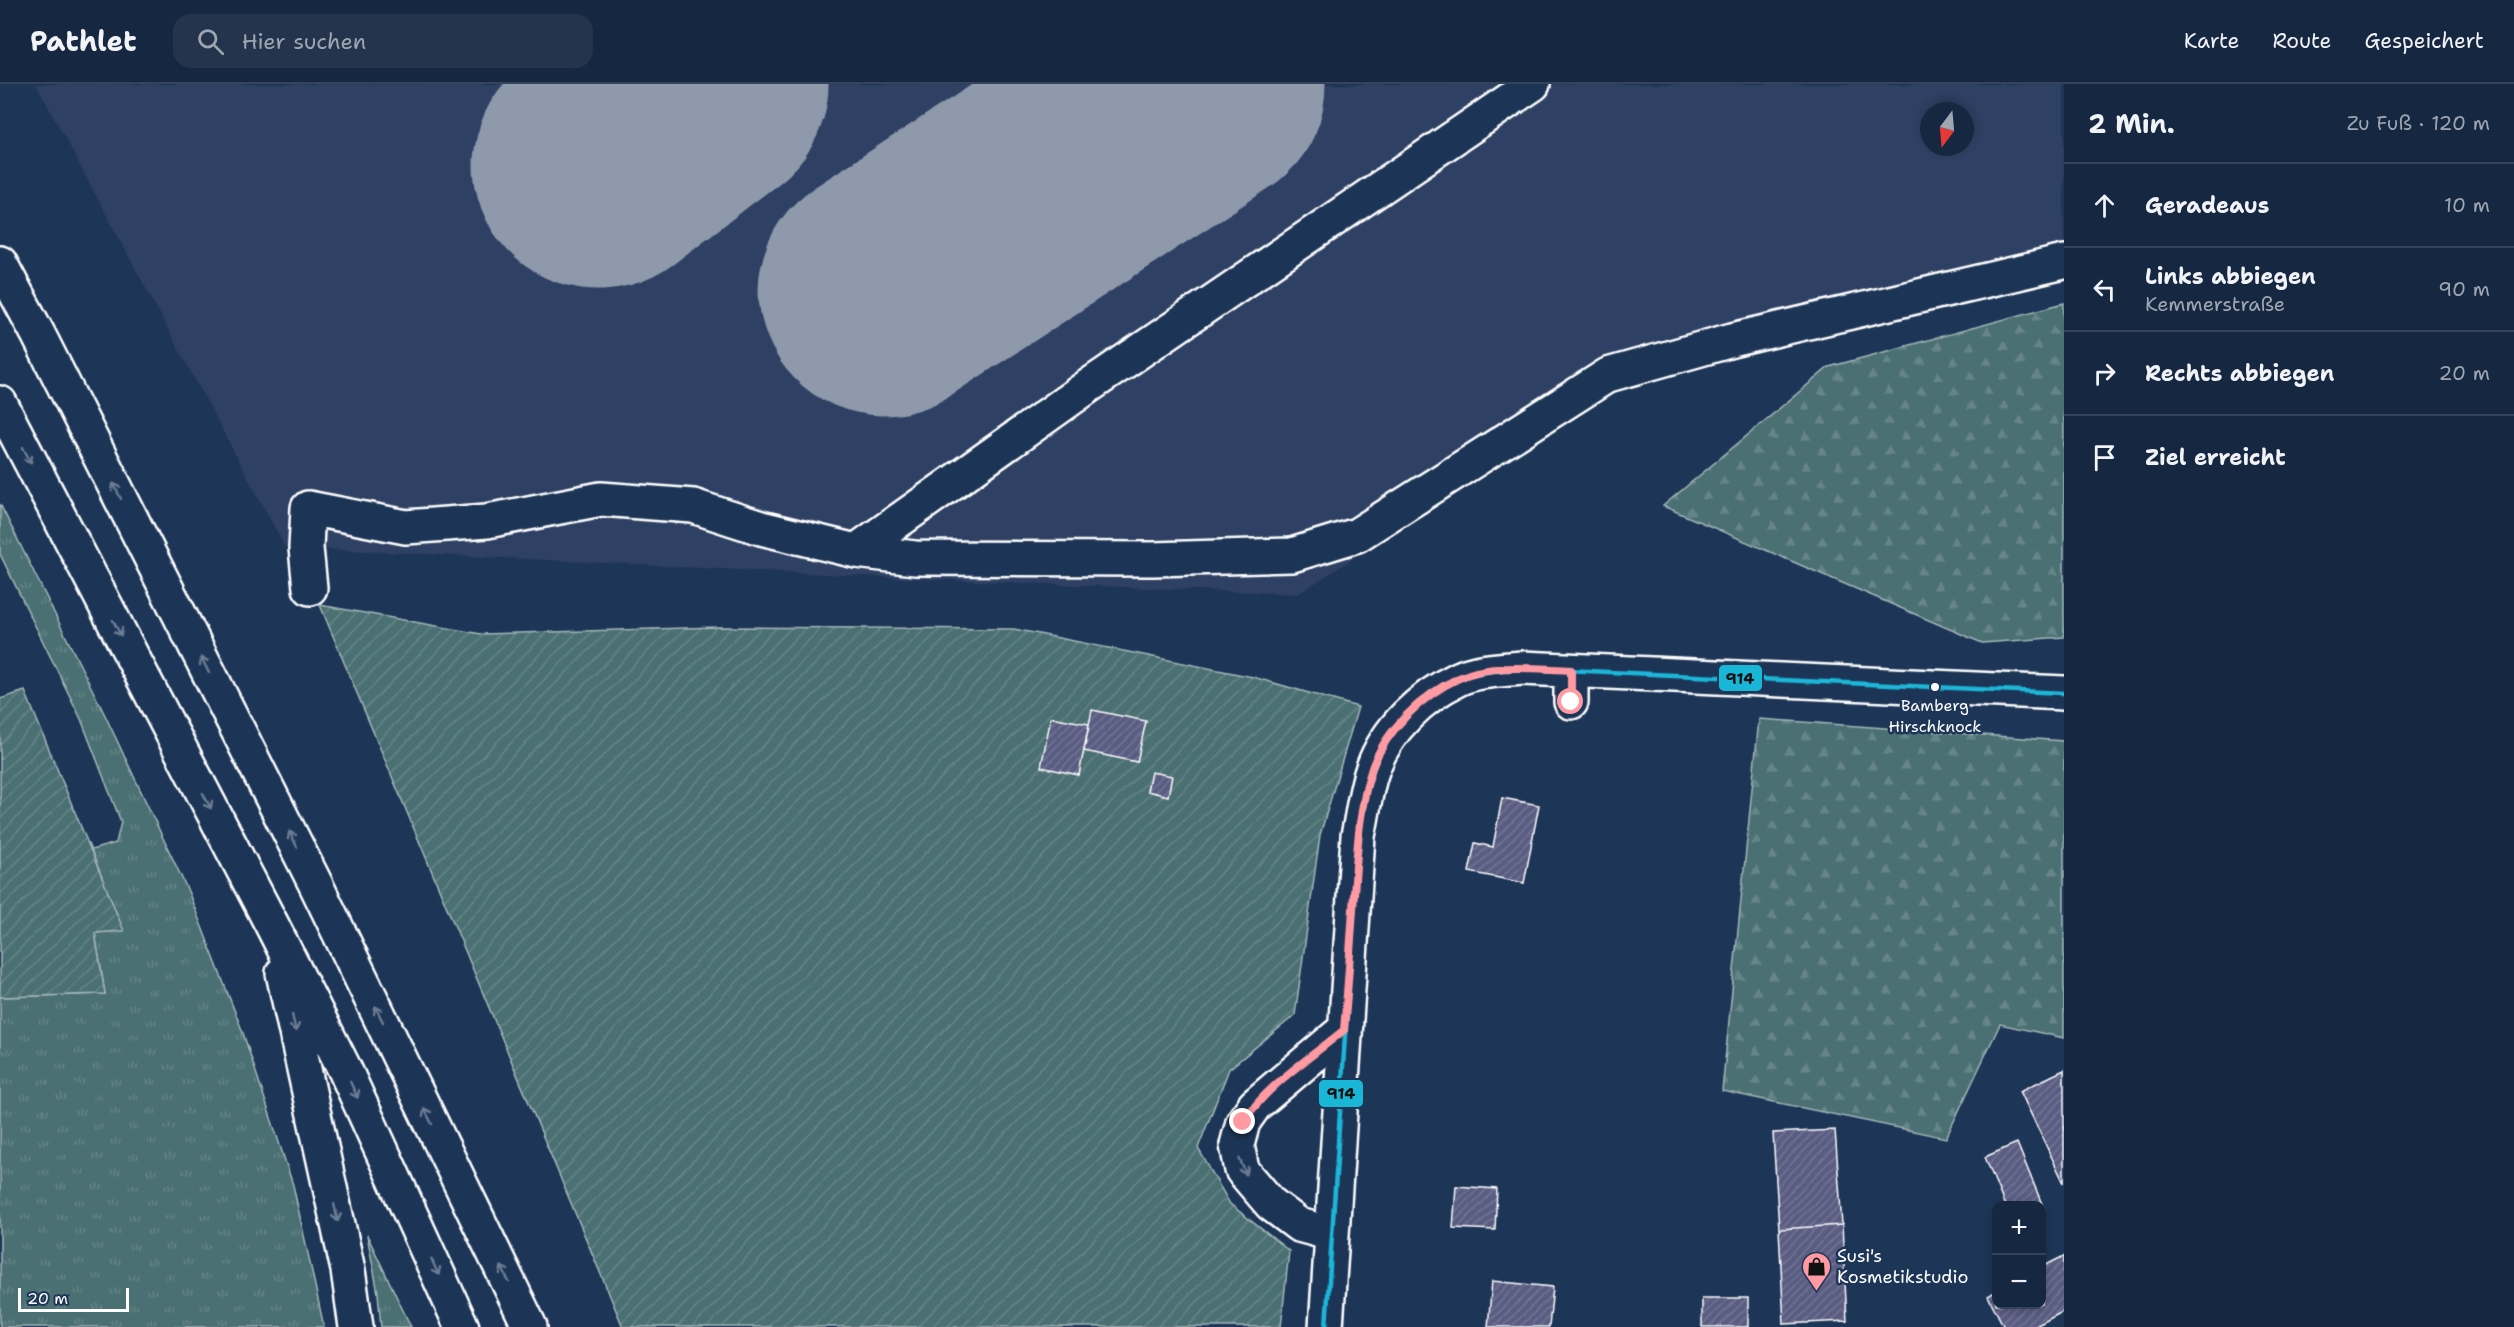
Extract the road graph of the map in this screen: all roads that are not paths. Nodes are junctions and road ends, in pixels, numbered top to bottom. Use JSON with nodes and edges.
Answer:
{"nodes":[{"id":1,"x":1533,"y":84,"type":"edge"},
{"id":2,"x":2064,"y":262,"type":"edge"},
{"id":3,"x":0,"y":263,"type":"edge"},
{"id":4,"x":0,"y":403,"type":"edge"},
{"id":5,"x":856,"y":551,"type":"junction"},
{"id":6,"x":310,"y":588,"type":"dead end"},
{"id":7,"x":1571,"y":670,"type":"junction"},
{"id":8,"x":2064,"y":693,"type":"edge"},
{"id":9,"x":1571,"y":702,"type":"dead end"},
{"id":10,"x":272,"y":925,"type":"junction"},
{"id":11,"x":1344,"y":1030,"type":"junction"},
{"id":12,"x":1332,"y":1234,"type":"junction"},
{"id":13,"x":356,"y":1327,"type":"edge"},
{"id":14,"x":462,"y":1327,"type":"edge"},
{"id":15,"x":530,"y":1327,"type":"edge"},
{"id":16,"x":1326,"y":1327,"type":"edge"}],
"edges":[{"from":1,"to":5,"type":"main road"},
{"from":2,"to":5,"type":"main road"},
{"from":15,"to":3,"type":"main road","one_way":true},
{"from":4,"to":10,"type":"main road","one_way":true},
{"from":5,"to":6,"type":"main road"},
{"from":7,"to":8,"type":"main road"},
{"from":7,"to":9,"type":"main road"},
{"from":7,"to":11,"type":"main road"},
{"from":10,"to":13,"type":"main road","one_way":true},
{"from":10,"to":14,"type":"main road","one_way":true},
{"from":11,"to":12,"type":"main road"},
{"from":11,"to":12,"type":"main road","one_way":true},
{"from":12,"to":16,"type":"main road"}]}
